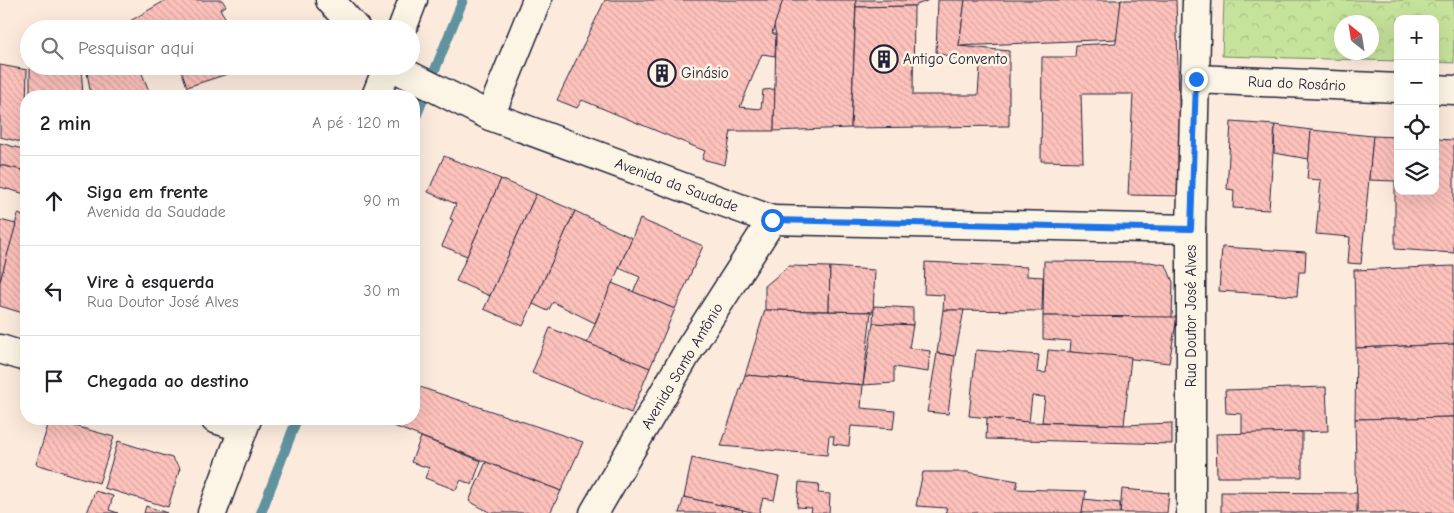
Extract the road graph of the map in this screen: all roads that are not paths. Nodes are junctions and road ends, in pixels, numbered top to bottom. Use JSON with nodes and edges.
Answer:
{"nodes":[{"id":1,"x":330,"y":0,"type":"edge"},
{"id":2,"x":413,"y":0,"type":"edge"},
{"id":3,"x":537,"y":0,"type":"edge"},
{"id":4,"x":1197,"y":0,"type":"edge"},
{"id":5,"x":348,"y":20,"type":"edge"},
{"id":6,"x":405,"y":20,"type":"edge"},
{"id":7,"x":385,"y":75,"type":"edge"},
{"id":8,"x":406,"y":75,"type":"edge"},
{"id":9,"x":1196,"y":79,"type":"junction"},
{"id":10,"x":1394,"y":88,"type":"edge"},
{"id":11,"x":1439,"y":89,"type":"edge"},
{"id":12,"x":379,"y":90,"type":"edge"},
{"id":13,"x":1454,"y":90,"type":"edge"},
{"id":14,"x":490,"y":116,"type":"junction"},
{"id":15,"x":772,"y":220,"type":"junction"},
{"id":16,"x":1191,"y":229,"type":"junction"},
{"id":17,"x":0,"y":348,"type":"edge"},
{"id":18,"x":20,"y":355,"type":"edge"},
{"id":19,"x":244,"y":425,"type":"edge"},
{"id":20,"x":212,"y":513,"type":"edge"},
{"id":21,"x":594,"y":513,"type":"edge"},
{"id":22,"x":1191,"y":513,"type":"edge"}],
"edges":[{"from":1,"to":5,"type":"street"},
{"from":2,"to":6,"type":"street"},
{"from":3,"to":14,"type":"street"},
{"from":4,"to":9,"type":"street","name":"Rua Doutor José Alves"},
{"from":7,"to":12,"type":"street"},
{"from":8,"to":14,"type":"street","name":"Avenida da Saudade"},
{"from":9,"to":10,"type":"street","name":"Rua do Rosário"},
{"from":9,"to":16,"type":"street","name":"Rua Doutor José Alves"},
{"from":11,"to":13,"type":"street"},
{"from":14,"to":15,"type":"street","name":"Avenida da Saudade"},
{"from":15,"to":16,"type":"street","name":"Avenida da Saudade"},
{"from":15,"to":21,"type":"street","name":"Avenida Santo Antônio"},
{"from":16,"to":22,"type":"street","name":"Rua Doutor José Alves"},
{"from":17,"to":18,"type":"street"},
{"from":19,"to":20,"type":"street"}]}
